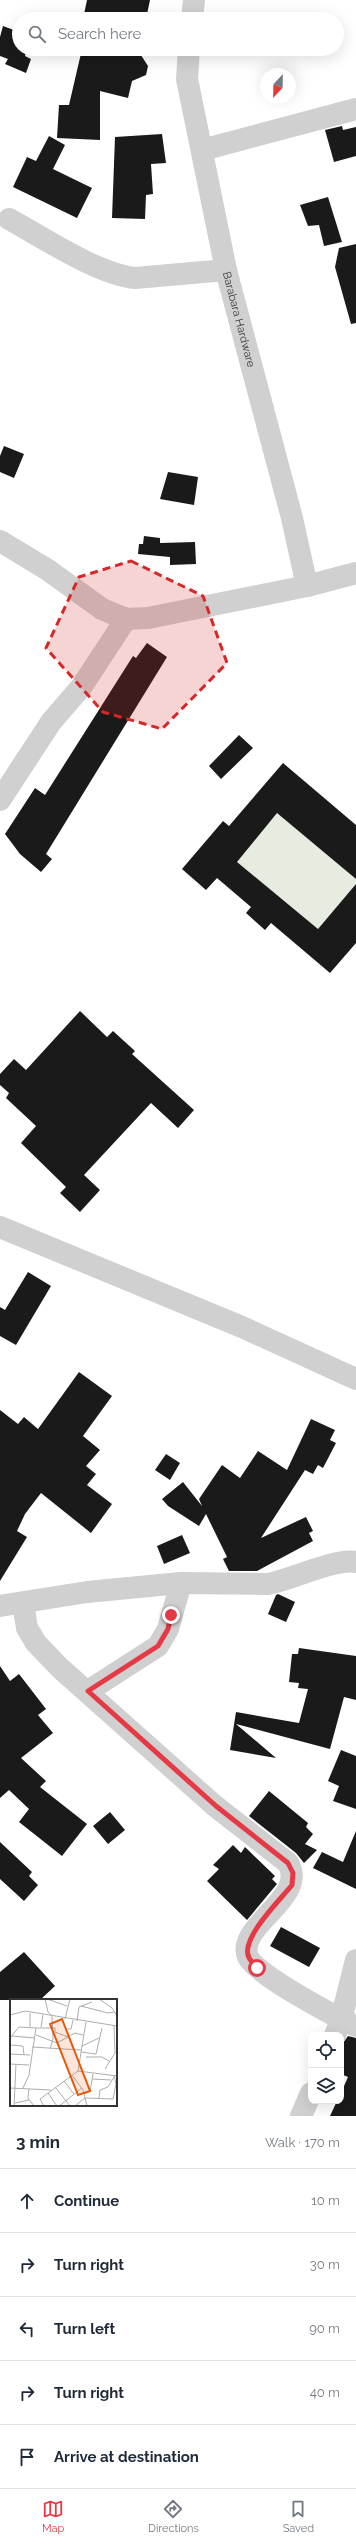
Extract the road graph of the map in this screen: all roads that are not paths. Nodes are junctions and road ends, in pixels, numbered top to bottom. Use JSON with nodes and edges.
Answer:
{"nodes":[{"id":1,"x":194,"y":0,"type":"edge"},
{"id":2,"x":193,"y":12,"type":"edge"},
{"id":3,"x":189,"y":56,"type":"edge"},
{"id":4,"x":356,"y":109,"type":"edge"},
{"id":5,"x":202,"y":150,"type":"junction"},
{"id":6,"x":9,"y":219,"type":"dead end"},
{"id":7,"x":226,"y":270,"type":"junction"},
{"id":8,"x":0,"y":541,"type":"edge"},
{"id":9,"x":356,"y":573,"type":"edge"},
{"id":10,"x":307,"y":586,"type":"junction"},
{"id":11,"x":126,"y":619,"type":"junction"},
{"id":12,"x":0,"y":800,"type":"edge"},
{"id":13,"x":0,"y":1227,"type":"edge"},
{"id":14,"x":356,"y":1379,"type":"edge"},
{"id":15,"x":356,"y":1562,"type":"edge"},
{"id":16,"x":181,"y":1582,"type":"junction"},
{"id":17,"x":23,"y":1603,"type":"junction"},
{"id":18,"x":0,"y":1606,"type":"edge"},
{"id":19,"x":88,"y":1691,"type":"junction"},
{"id":20,"x":356,"y":1960,"type":"edge"},
{"id":21,"x":344,"y":2027,"type":"edge"},
{"id":22,"x":308,"y":2101,"type":"edge"},
{"id":23,"x":302,"y":2116,"type":"edge"}],
"edges":[{"from":1,"to":2,"type":"street"},
{"from":3,"to":5,"type":"street","name":"Barabara Hardware"},
{"from":4,"to":5,"type":"street"},
{"from":5,"to":7,"type":"street","name":"Barabara Hardware"},
{"from":6,"to":7,"type":"street"},
{"from":7,"to":10,"type":"street","name":"Barabara Hardware"},
{"from":8,"to":11,"type":"street"},
{"from":9,"to":10,"type":"street"},
{"from":10,"to":11,"type":"street"},
{"from":11,"to":12,"type":"street"},
{"from":13,"to":14,"type":"street"},
{"from":15,"to":16,"type":"street"},
{"from":16,"to":17,"type":"street"},
{"from":16,"to":19,"type":"street"},
{"from":17,"to":18,"type":"street"},
{"from":17,"to":19,"type":"street"},
{"from":19,"to":21,"type":"street"},
{"from":20,"to":21,"type":"street"},
{"from":22,"to":23,"type":"street"}]}
